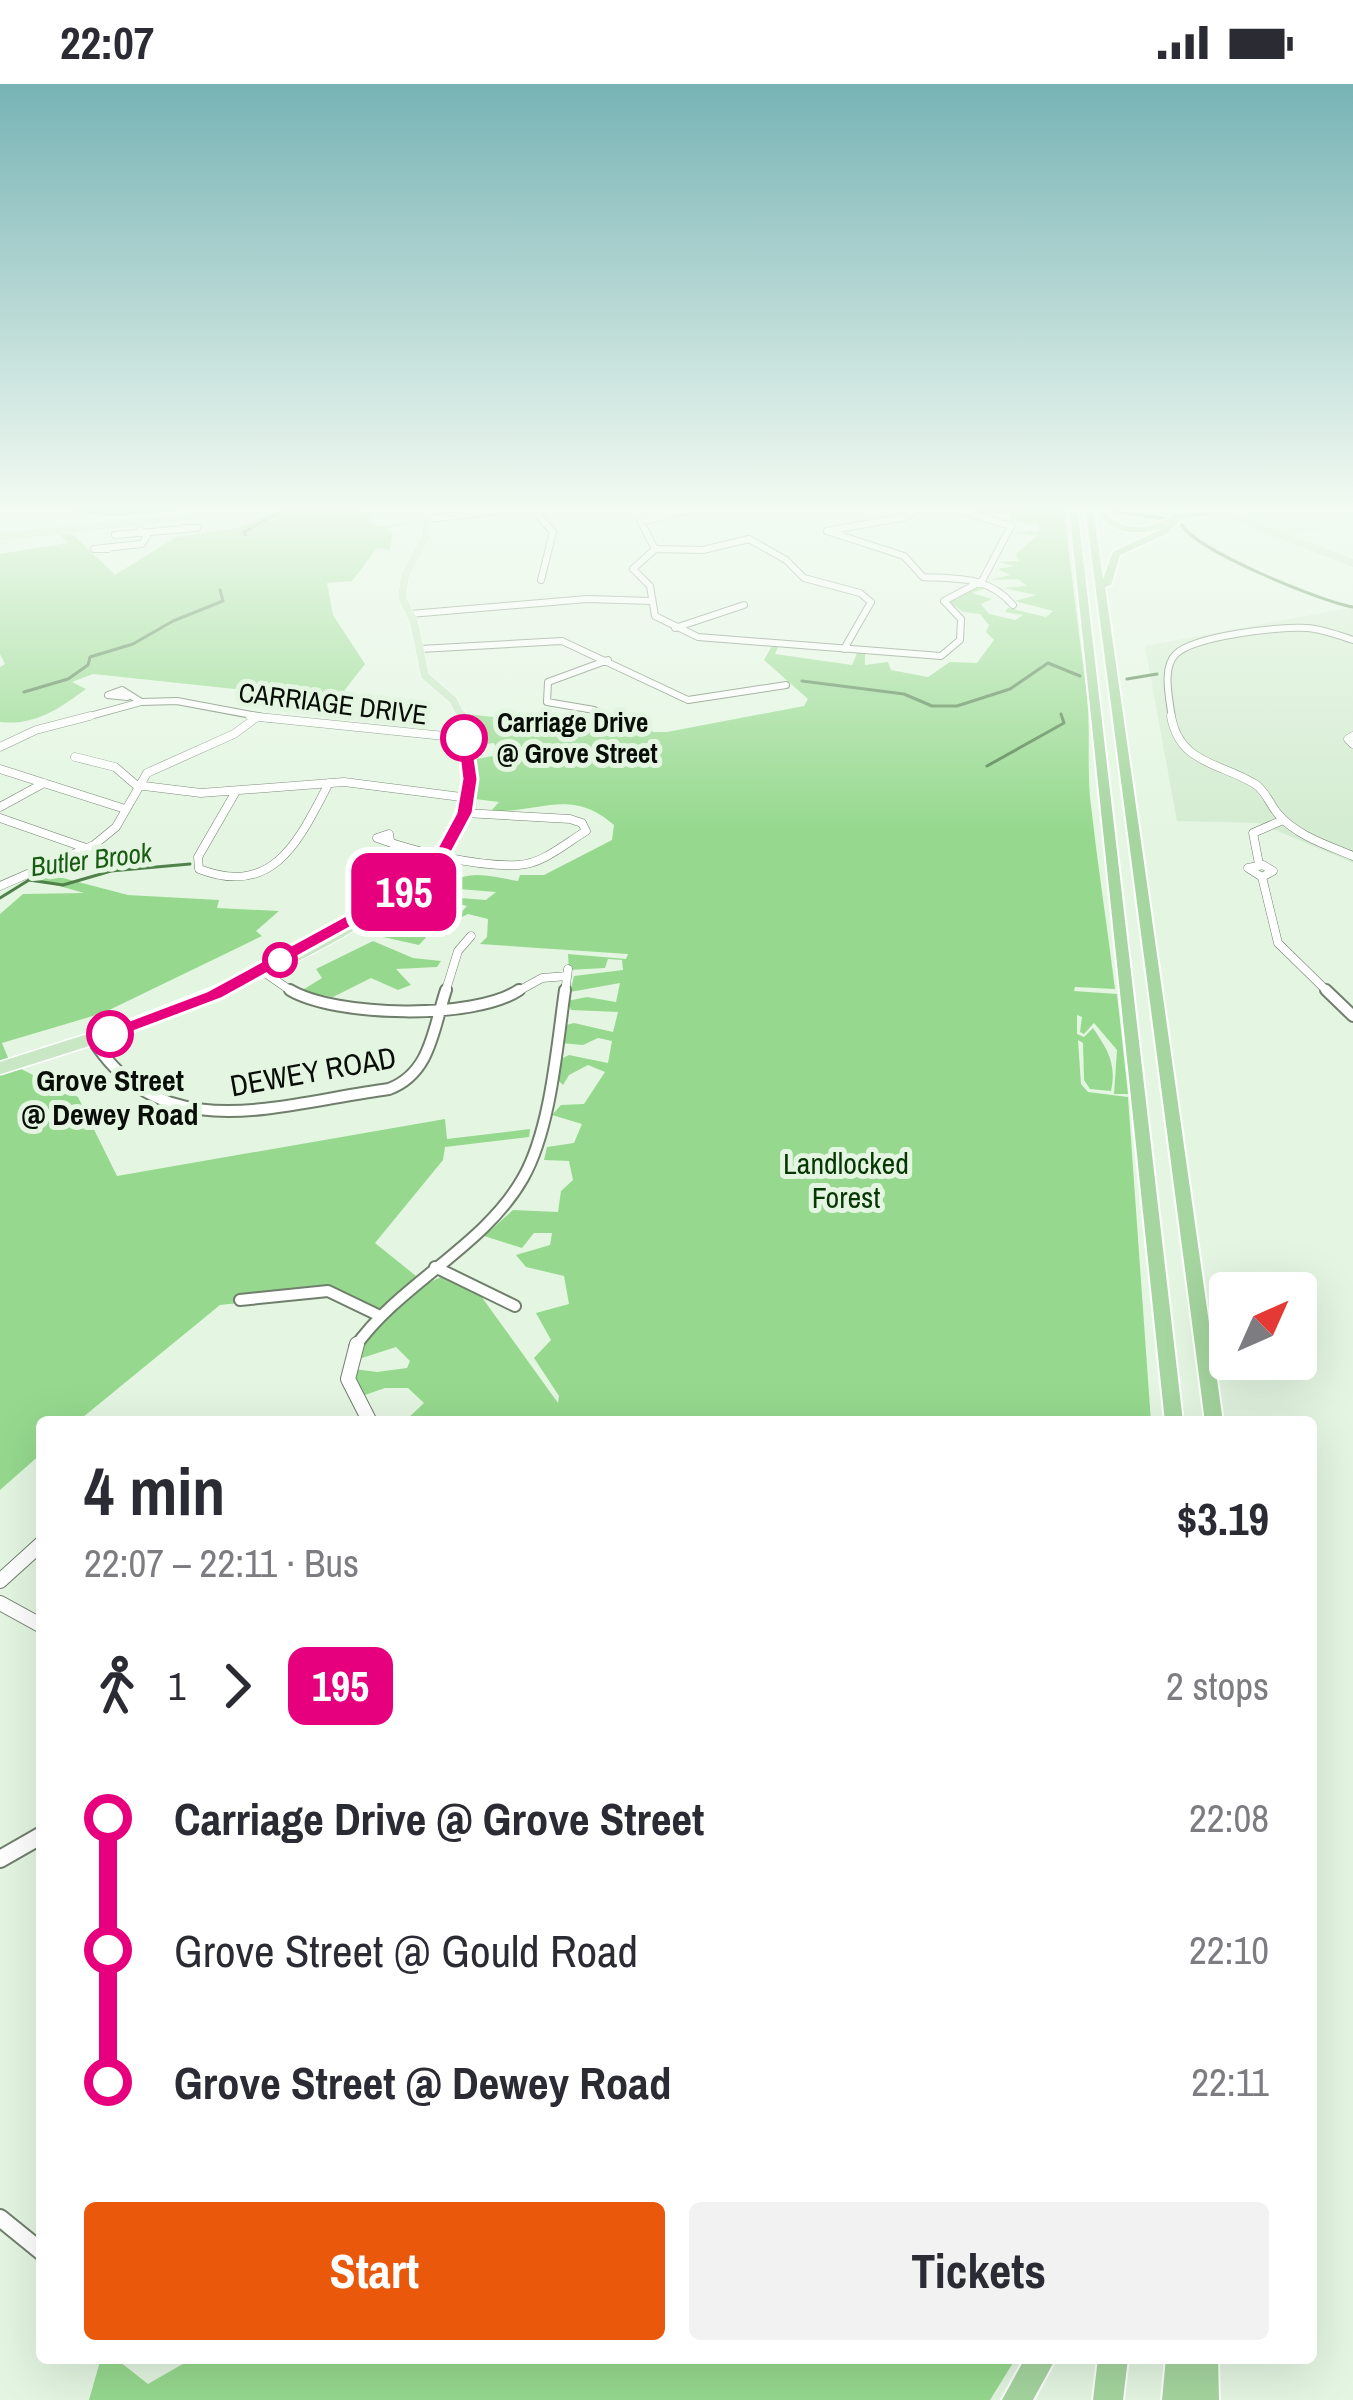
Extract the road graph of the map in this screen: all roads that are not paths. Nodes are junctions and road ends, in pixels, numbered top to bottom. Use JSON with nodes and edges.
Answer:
{"nodes":[{"id":1,"x":410,"y":614,"type":"edge"},
{"id":2,"x":655,"y":614,"type":"edge"},
{"id":3,"x":721,"y":614,"type":"edge"},
{"id":4,"x":865,"y":614,"type":"edge"},
{"id":5,"x":954,"y":614,"type":"edge"},
{"id":6,"x":1085,"y":614,"type":"edge"},
{"id":7,"x":1105,"y":614,"type":"edge"},
{"id":8,"x":675,"y":628,"type":"junction"},
{"id":9,"x":1353,"y":636,"type":"edge"},
{"id":10,"x":844,"y":649,"type":"junction"},
{"id":11,"x":420,"y":650,"type":"junction"},
{"id":12,"x":608,"y":660,"type":"junction"},
{"id":13,"x":786,"y":685,"type":"dead end"},
{"id":14,"x":127,"y":697,"type":"dead end"},
{"id":15,"x":141,"y":702,"type":"junction"},
{"id":16,"x":594,"y":710,"type":"dead end"},
{"id":17,"x":257,"y":717,"type":"junction"},
{"id":18,"x":464,"y":738,"type":"junction"},
{"id":19,"x":0,"y":748,"type":"edge"},
{"id":20,"x":75,"y":757,"type":"dead end"},
{"id":21,"x":0,"y":769,"type":"edge"},
{"id":22,"x":44,"y":783,"type":"junction"},
{"id":23,"x":329,"y":783,"type":"junction"},
{"id":24,"x":136,"y":785,"type":"junction"},
{"id":25,"x":235,"y":794,"type":"junction"},
{"id":26,"x":469,"y":798,"type":"junction"},
{"id":27,"x":0,"y":807,"type":"edge"},
{"id":28,"x":122,"y":808,"type":"junction"},
{"id":29,"x":465,"y":813,"type":"junction"},
{"id":30,"x":0,"y":818,"type":"edge"},
{"id":31,"x":1283,"y":820,"type":"junction"},
{"id":32,"x":390,"y":841,"type":"dead end"},
{"id":33,"x":86,"y":848,"type":"junction"},
{"id":34,"x":443,"y":852,"type":"junction"},
{"id":35,"x":1353,"y":856,"type":"edge"},
{"id":36,"x":0,"y":886,"type":"edge"},
{"id":37,"x":471,"y":936,"type":"dead end"},
{"id":38,"x":261,"y":970,"type":"junction"},
{"id":39,"x":440,"y":1007,"type":"junction"},
{"id":40,"x":1353,"y":1016,"type":"edge"},
{"id":41,"x":93,"y":1040,"type":"junction"},
{"id":42,"x":0,"y":1068,"type":"edge"},
{"id":43,"x":435,"y":1268,"type":"junction"},
{"id":44,"x":240,"y":1300,"type":"dead end"},
{"id":45,"x":515,"y":1306,"type":"dead end"},
{"id":46,"x":380,"y":1316,"type":"junction"},
{"id":47,"x":367,"y":1416,"type":"edge"},
{"id":48,"x":1173,"y":1416,"type":"edge"},
{"id":49,"x":1213,"y":1416,"type":"edge"},
{"id":50,"x":36,"y":1549,"type":"edge"},
{"id":51,"x":0,"y":1582,"type":"edge"},
{"id":52,"x":0,"y":1603,"type":"edge"},
{"id":53,"x":36,"y":1623,"type":"edge"},
{"id":54,"x":36,"y":1838,"type":"edge"},
{"id":55,"x":0,"y":1859,"type":"edge"},
{"id":56,"x":0,"y":2218,"type":"edge"},
{"id":57,"x":36,"y":2247,"type":"edge"},
{"id":58,"x":1037,"y":2364,"type":"edge"},
{"id":59,"x":1112,"y":2364,"type":"edge"},
{"id":60,"x":1180,"y":2364,"type":"edge"},
{"id":61,"x":1204,"y":2364,"type":"edge"},
{"id":62,"x":1017,"y":2400,"type":"edge"},
{"id":63,"x":1108,"y":2400,"type":"edge"},
{"id":64,"x":1177,"y":2400,"type":"edge"},
{"id":65,"x":1204,"y":2400,"type":"edge"}],
"edges":[{"from":1,"to":11,"type":"main road"},
{"from":2,"to":8,"type":"street"},
{"from":3,"to":8,"type":"street"},
{"from":4,"to":10,"type":"street"},
{"from":5,"to":10,"type":"street"},
{"from":6,"to":48,"type":"highway"},
{"from":7,"to":49,"type":"highway"},
{"from":8,"to":10,"type":"street"},
{"from":9,"to":31,"type":"street"},
{"from":11,"to":12,"type":"street"},
{"from":11,"to":18,"type":"main road"},
{"from":12,"to":13,"type":"street"},
{"from":12,"to":16,"type":"street"},
{"from":14,"to":15,"type":"street","name":"CARRIAGE DRIVE"},
{"from":15,"to":17,"type":"street","name":"CARRIAGE DRIVE"},
{"from":15,"to":19,"type":"street"},
{"from":17,"to":18,"type":"street","name":"CARRIAGE DRIVE"},
{"from":17,"to":24,"type":"street"},
{"from":18,"to":26,"type":"main road"},
{"from":20,"to":24,"type":"street"},
{"from":21,"to":22,"type":"street"},
{"from":22,"to":27,"type":"street"},
{"from":22,"to":28,"type":"street"},
{"from":23,"to":25,"type":"street"},
{"from":23,"to":25,"type":"street"},
{"from":23,"to":26,"type":"street"},
{"from":24,"to":25,"type":"street"},
{"from":24,"to":28,"type":"street"},
{"from":26,"to":29,"type":"main road"},
{"from":28,"to":33,"type":"street"},
{"from":29,"to":34,"type":"main road"},
{"from":29,"to":34,"type":"street"},
{"from":30,"to":33,"type":"street"},
{"from":31,"to":35,"type":"street"},
{"from":31,"to":40,"type":"street"},
{"from":32,"to":34,"type":"street"},
{"from":33,"to":36,"type":"street"},
{"from":34,"to":38,"type":"main road"},
{"from":37,"to":39,"type":"street","name":"DEWEY ROAD"},
{"from":38,"to":39,"type":"street"},
{"from":38,"to":41,"type":"main road"},
{"from":39,"to":41,"type":"street","name":"DEWEY ROAD"},
{"from":39,"to":43,"type":"street"},
{"from":41,"to":42,"type":"main road"},
{"from":43,"to":45,"type":"street"},
{"from":43,"to":46,"type":"street"},
{"from":44,"to":46,"type":"street"},
{"from":46,"to":47,"type":"street"},
{"from":50,"to":51,"type":"street"},
{"from":52,"to":53,"type":"street"},
{"from":54,"to":55,"type":"street"},
{"from":56,"to":57,"type":"street"},
{"from":58,"to":62,"type":"highway"},
{"from":59,"to":63,"type":"highway"},
{"from":60,"to":64,"type":"highway"},
{"from":61,"to":65,"type":"highway"}]}
